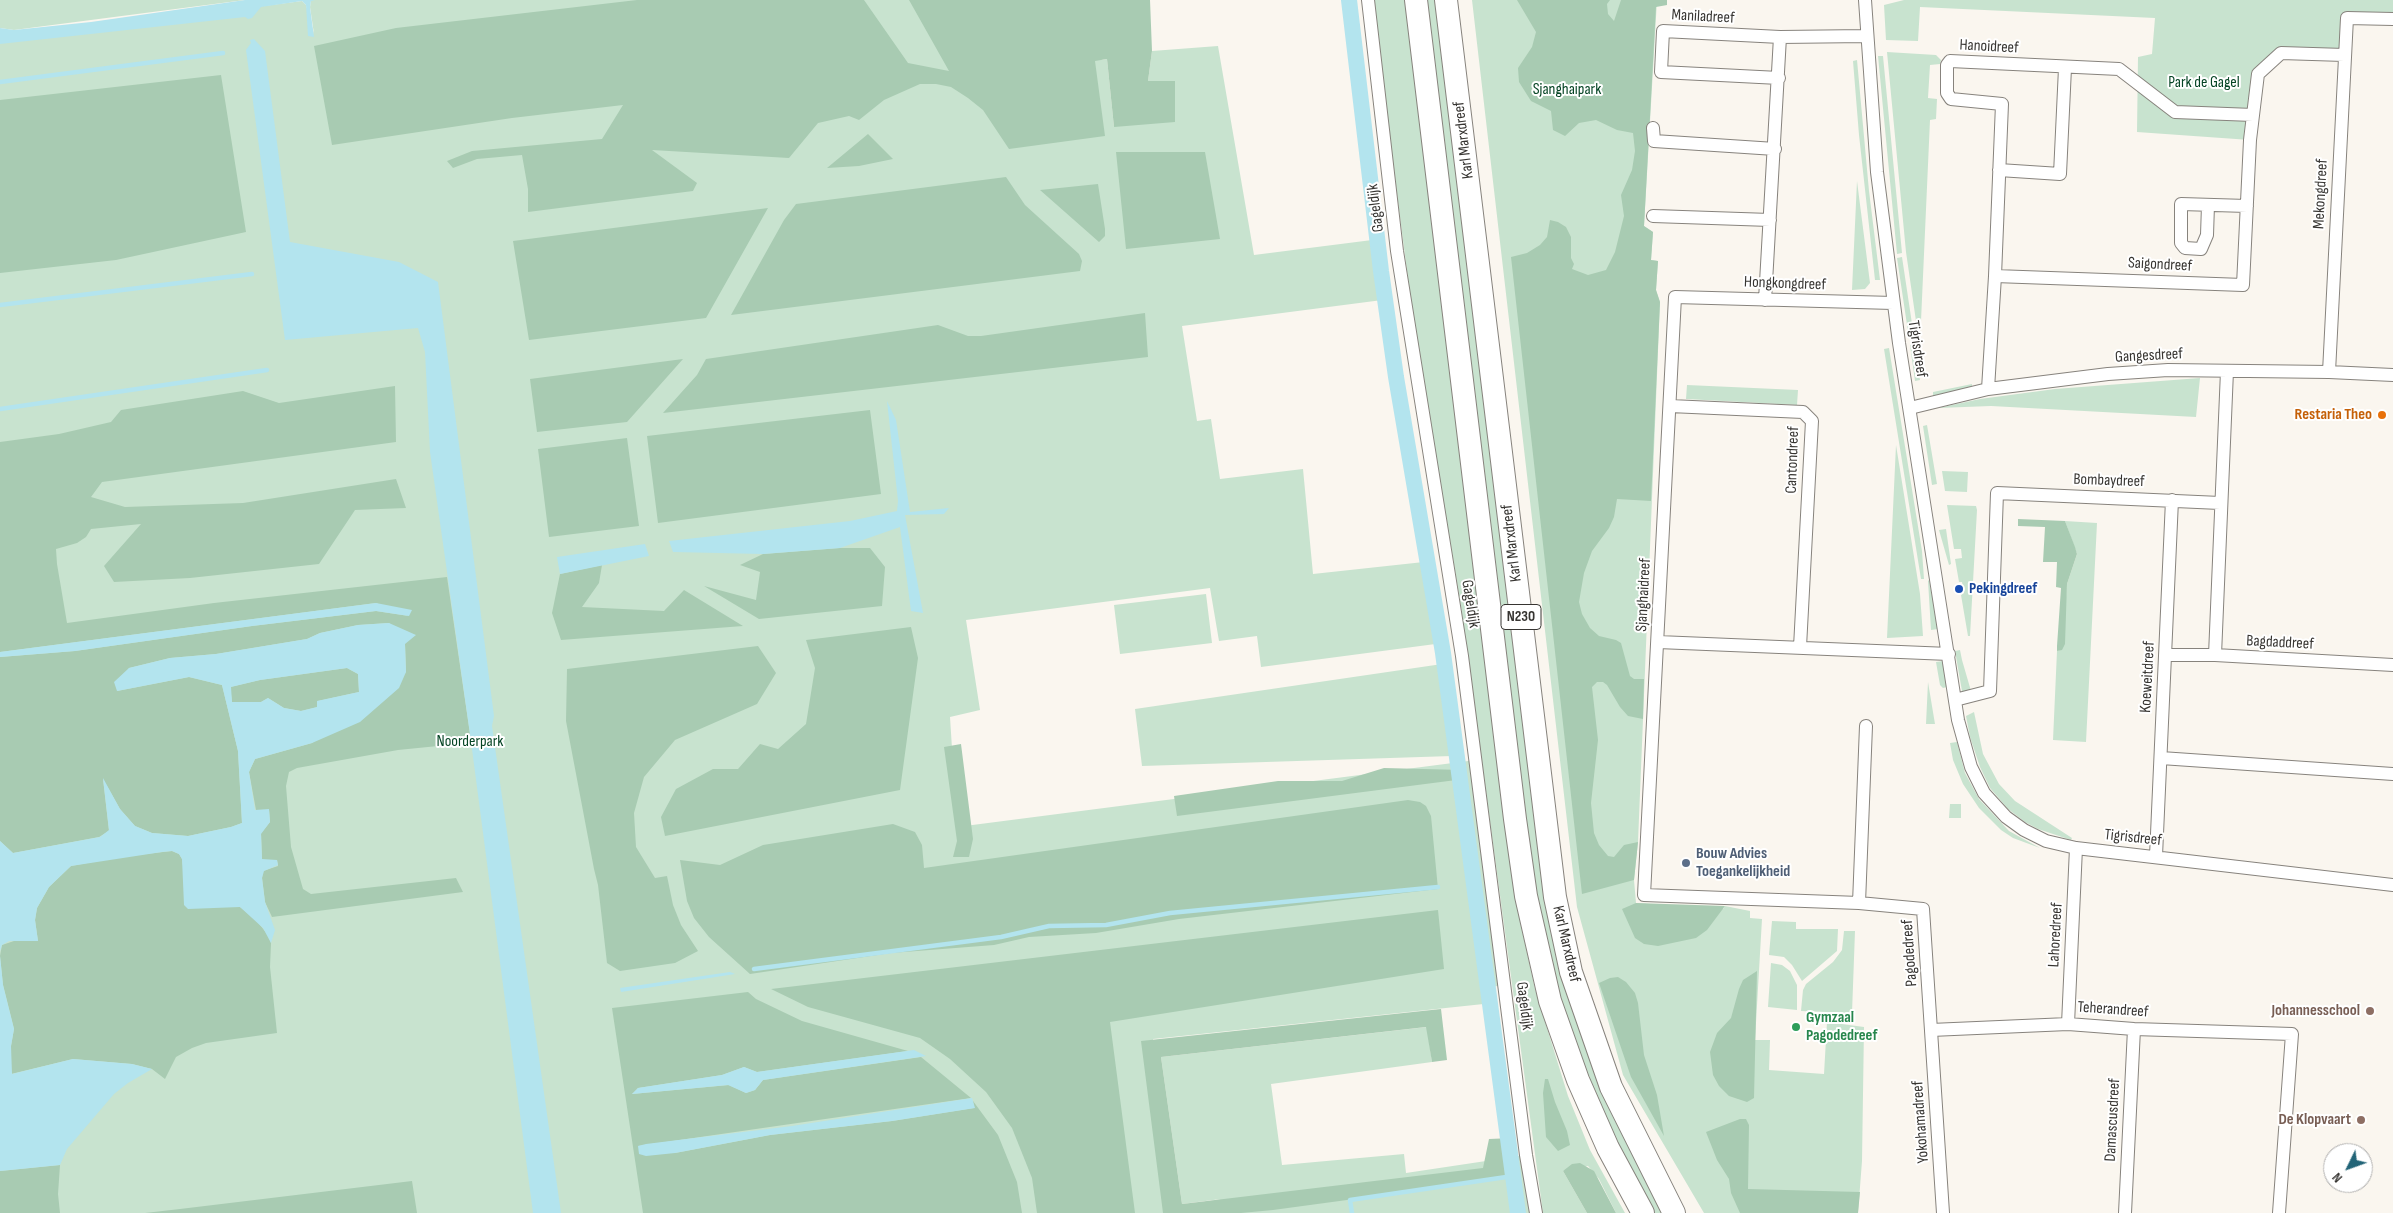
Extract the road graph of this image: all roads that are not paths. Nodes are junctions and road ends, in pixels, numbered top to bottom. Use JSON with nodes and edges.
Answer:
{"nodes":[{"id":1,"x":1368,"y":0,"type":"edge"},
{"id":2,"x":1416,"y":0,"type":"edge"},
{"id":3,"x":1446,"y":0,"type":"edge"},
{"id":4,"x":1865,"y":0,"type":"edge"},
{"id":5,"x":2393,"y":19,"type":"edge"},
{"id":6,"x":1866,"y":36,"type":"junction"},
{"id":7,"x":1780,"y":37,"type":"junction"},
{"id":8,"x":2344,"y":55,"type":"junction"},
{"id":9,"x":2065,"y":68,"type":"junction"},
{"id":10,"x":1779,"y":78,"type":"junction"},
{"id":11,"x":2253,"y":115,"type":"junction"},
{"id":12,"x":1653,"y":128,"type":"dead end"},
{"id":13,"x":1775,"y":149,"type":"junction"},
{"id":14,"x":2000,"y":170,"type":"junction"},
{"id":15,"x":2208,"y":205,"type":"dead end"},
{"id":16,"x":2247,"y":206,"type":"junction"},
{"id":17,"x":1653,"y":216,"type":"dead end"},
{"id":18,"x":1770,"y":220,"type":"junction"},
{"id":19,"x":1996,"y":276,"type":"junction"},
{"id":20,"x":1675,"y":297,"type":"joint"},
{"id":21,"x":1765,"y":300,"type":"junction"},
{"id":22,"x":1893,"y":304,"type":"junction"},
{"id":23,"x":2227,"y":371,"type":"junction"},
{"id":24,"x":2329,"y":372,"type":"junction"},
{"id":25,"x":2393,"y":376,"type":"edge"},
{"id":26,"x":1988,"y":389,"type":"junction"},
{"id":27,"x":1670,"y":406,"type":"junction"},
{"id":28,"x":1910,"y":408,"type":"junction"},
{"id":29,"x":2172,"y":500,"type":"junction"},
{"id":30,"x":2220,"y":502,"type":"junction"},
{"id":31,"x":1658,"y":642,"type":"junction"},
{"id":32,"x":1800,"y":647,"type":"junction"},
{"id":33,"x":1949,"y":654,"type":"junction"},
{"id":34,"x":2166,"y":655,"type":"junction"},
{"id":35,"x":2215,"y":655,"type":"junction"},
{"id":36,"x":2393,"y":665,"type":"edge"},
{"id":37,"x":1955,"y":700,"type":"junction"},
{"id":38,"x":1866,"y":726,"type":"dead end"},
{"id":39,"x":2161,"y":758,"type":"junction"},
{"id":40,"x":2393,"y":774,"type":"edge"},
{"id":41,"x":2076,"y":848,"type":"junction"},
{"id":42,"x":2156,"y":856,"type":"junction"},
{"id":43,"x":2393,"y":885,"type":"edge"},
{"id":44,"x":1644,"y":895,"type":"joint"},
{"id":45,"x":1859,"y":903,"type":"junction"},
{"id":46,"x":2068,"y":1024,"type":"junction"},
{"id":47,"x":2134,"y":1029,"type":"junction"},
{"id":48,"x":1931,"y":1030,"type":"junction"},
{"id":49,"x":1536,"y":1213,"type":"edge"},
{"id":50,"x":1643,"y":1213,"type":"edge"},
{"id":51,"x":1674,"y":1213,"type":"edge"},
{"id":52,"x":1943,"y":1213,"type":"edge"},
{"id":53,"x":2125,"y":1213,"type":"edge"},
{"id":54,"x":2279,"y":1213,"type":"edge"}],
"edges":[{"from":1,"to":49,"type":"street","name":"Gageldijk"},
{"from":2,"to":50,"type":"highway","name":"Karl Marxdreef","number":"N230"},
{"from":3,"to":51,"type":"highway","name":"Karl Marxdreef","number":"N230"},
{"from":4,"to":6,"type":"street","name":"Tigrisdreef"},
{"from":5,"to":8,"type":"street","name":"Mekongdreef"},
{"from":6,"to":7,"type":"street","name":"Maniladreef"},
{"from":6,"to":22,"type":"street","name":"Tigrisdreef"},
{"from":7,"to":10,"type":"street"},
{"from":7,"to":10,"type":"street","name":"Maniladreef"},
{"from":8,"to":11,"type":"street","name":"Saigondreef"},
{"from":8,"to":24,"type":"street","name":"Mekongdreef"},
{"from":9,"to":11,"type":"street","name":"Hanoidreef"},
{"from":9,"to":14,"type":"street"},
{"from":9,"to":14,"type":"street","name":"Hanoidreef"},
{"from":10,"to":13,"type":"street"},
{"from":11,"to":16,"type":"street","name":"Saigondreef"},
{"from":12,"to":13,"type":"street"},
{"from":13,"to":18,"type":"street"},
{"from":14,"to":19,"type":"street","name":"Hanoidreef"},
{"from":15,"to":16,"type":"street"},
{"from":16,"to":19,"type":"street","name":"Saigondreef"},
{"from":17,"to":18,"type":"street"},
{"from":18,"to":21,"type":"street"},
{"from":19,"to":26,"type":"street","name":"Hanoidreef"},
{"from":20,"to":21,"type":"street","name":"Hongkongdreef"},
{"from":20,"to":27,"type":"street","name":"Sjanghaidreef"},
{"from":21,"to":22,"type":"street","name":"Hongkongdreef"},
{"from":22,"to":28,"type":"street","name":"Tigrisdreef"},
{"from":23,"to":24,"type":"street","name":"Gangesdreef"},
{"from":23,"to":26,"type":"street","name":"Gangesdreef"},
{"from":23,"to":30,"type":"street"},
{"from":24,"to":25,"type":"street","name":"Gangesdreef"},
{"from":26,"to":28,"type":"street","name":"Gangesdreef"},
{"from":27,"to":31,"type":"street","name":"Sjanghaidreef"},
{"from":27,"to":32,"type":"street","name":"Cantondreef"},
{"from":28,"to":33,"type":"street","name":"Tigrisdreef"},
{"from":29,"to":30,"type":"street","name":"Bombaydreef"},
{"from":29,"to":34,"type":"street","name":"Koeweitdreef"},
{"from":29,"to":37,"type":"street","name":"Bombaydreef"},
{"from":30,"to":35,"type":"street"},
{"from":31,"to":32,"type":"street"},
{"from":31,"to":44,"type":"street","name":"Sjanghaidreef"},
{"from":32,"to":33,"type":"street"},
{"from":33,"to":37,"type":"street","name":"Tigrisdreef"},
{"from":34,"to":35,"type":"street","name":"Bagdaddreef"},
{"from":34,"to":39,"type":"street","name":"Koeweitdreef"},
{"from":35,"to":36,"type":"street","name":"Bagdaddreef"},
{"from":37,"to":41,"type":"street","name":"Tigrisdreef"},
{"from":38,"to":45,"type":"street"},
{"from":39,"to":40,"type":"street"},
{"from":39,"to":42,"type":"street","name":"Koeweitdreef"},
{"from":41,"to":42,"type":"street","name":"Tigrisdreef"},
{"from":41,"to":46,"type":"street","name":"Lahoredreef"},
{"from":42,"to":43,"type":"street","name":"Tigrisdreef"},
{"from":44,"to":45,"type":"street","name":"Pagodedreef"},
{"from":45,"to":48,"type":"street","name":"Pagodedreef"},
{"from":46,"to":47,"type":"street","name":"Teherandreef"},
{"from":46,"to":48,"type":"street","name":"Teherandreef"},
{"from":47,"to":53,"type":"street","name":"Damascusdreef"},
{"from":47,"to":54,"type":"street","name":"Teherandreef"},
{"from":48,"to":52,"type":"street","name":"Yokohamadreef"}]}
